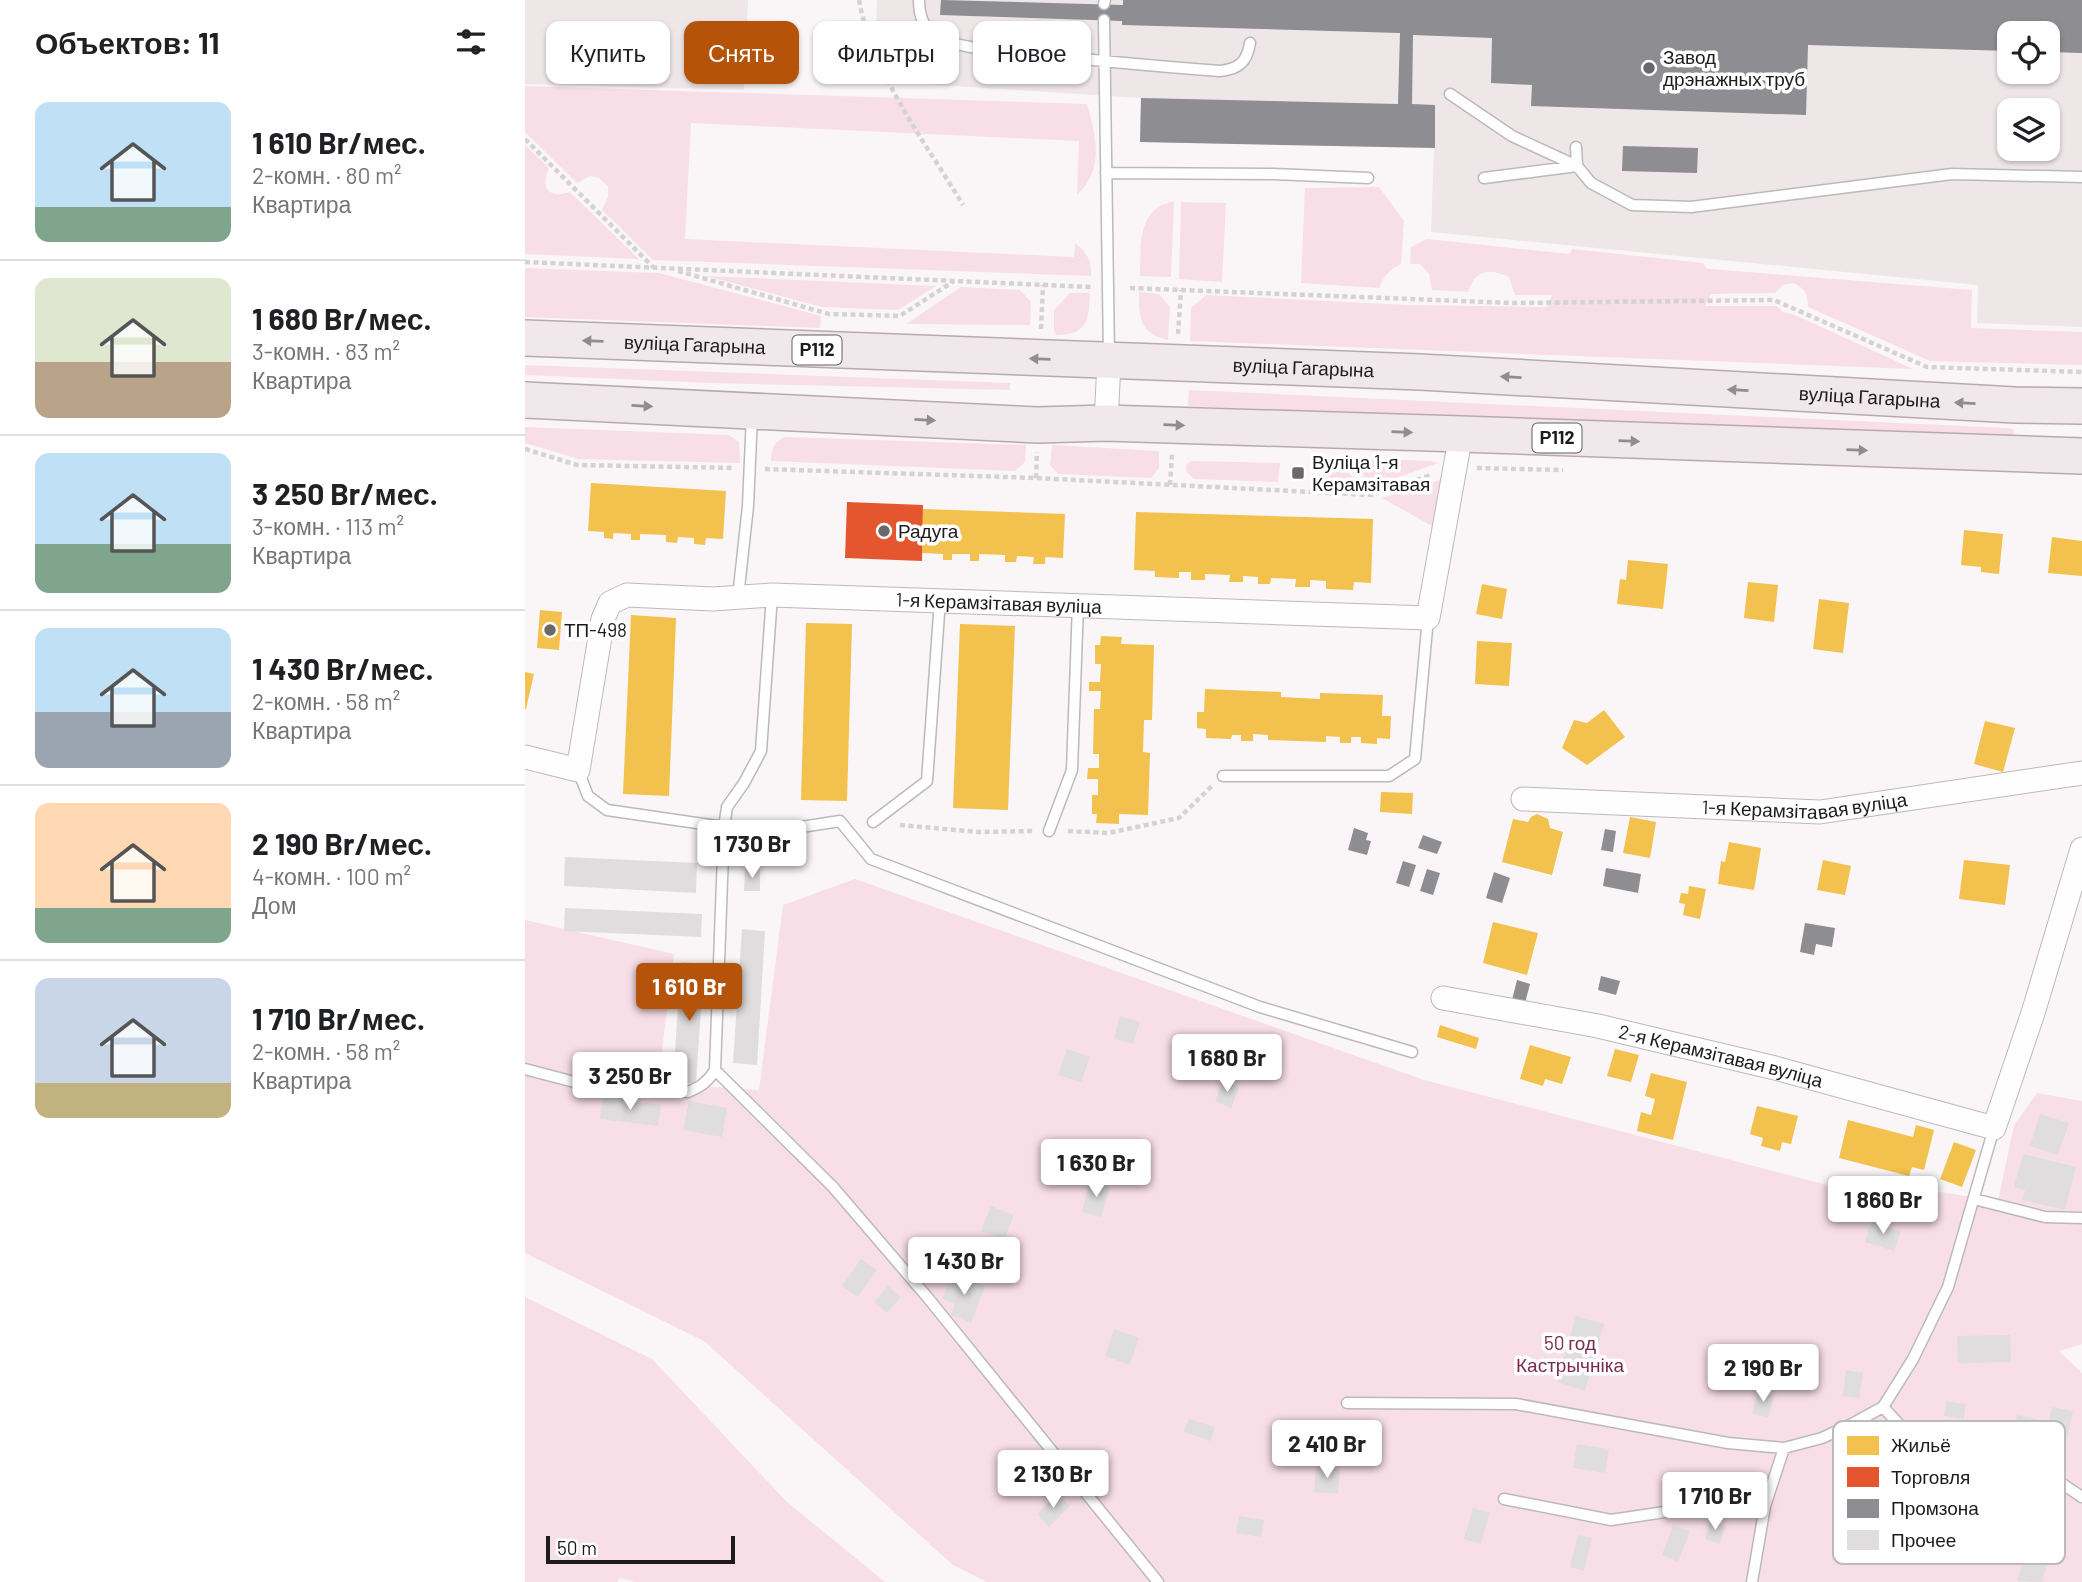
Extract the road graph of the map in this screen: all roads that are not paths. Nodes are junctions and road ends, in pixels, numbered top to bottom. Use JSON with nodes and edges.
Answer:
{"nodes":[{"id":1,"x":919,"y":0,"type":"edge"},
{"id":2,"x":1104,"y":20,"type":"dead end"},
{"id":3,"x":1250,"y":43,"type":"dead end"},
{"id":4,"x":1105,"y":62,"type":"junction"},
{"id":5,"x":1450,"y":94,"type":"dead end"},
{"id":6,"x":1576,"y":147,"type":"dead end"},
{"id":7,"x":1577,"y":166,"type":"junction"},
{"id":8,"x":1106,"y":173,"type":"junction"},
{"id":9,"x":2082,"y":177,"type":"edge"},
{"id":10,"x":1369,"y":178,"type":"dead end"},
{"id":11,"x":1483,"y":178,"type":"dead end"},
{"id":12,"x":525,"y":338,"type":"edge"},
{"id":13,"x":1109,"y":362,"type":"junction"},
{"id":14,"x":525,"y":400,"type":"edge"},
{"id":15,"x":2015,"y":405,"type":"junction"},
{"id":16,"x":2080,"y":406,"type":"edge"},
{"id":17,"x":753,"y":412,"type":"junction"},
{"id":18,"x":1106,"y":423,"type":"junction"},
{"id":19,"x":1458,"y":451,"type":"junction"},
{"id":20,"x":2007,"y":455,"type":"junction"},
{"id":21,"x":2082,"y":456,"type":"edge"},
{"id":22,"x":772,"y":595,"type":"junction"},
{"id":23,"x":738,"y":597,"type":"junction"},
{"id":24,"x":940,"y":600,"type":"junction"},
{"id":25,"x":1078,"y":605,"type":"junction"},
{"id":26,"x":1428,"y":618,"type":"junction"},
{"id":27,"x":525,"y":757,"type":"edge"},
{"id":28,"x":578,"y":770,"type":"junction"},
{"id":29,"x":2082,"y":773,"type":"edge"},
{"id":30,"x":1223,"y":776,"type":"dead end"},
{"id":31,"x":1523,"y":799,"type":"dead end"},
{"id":32,"x":873,"y":822,"type":"dead end"},
{"id":33,"x":724,"y":827,"type":"junction"},
{"id":34,"x":1049,"y":831,"type":"dead end"},
{"id":35,"x":2082,"y":849,"type":"edge"},
{"id":36,"x":1443,"y":998,"type":"dead end"},
{"id":37,"x":1412,"y":1052,"type":"dead end"},
{"id":38,"x":525,"y":1069,"type":"edge"},
{"id":39,"x":715,"y":1070,"type":"junction"},
{"id":40,"x":1994,"y":1128,"type":"junction"},
{"id":41,"x":1974,"y":1199,"type":"junction"},
{"id":42,"x":2082,"y":1218,"type":"edge"},
{"id":43,"x":1347,"y":1403,"type":"dead end"},
{"id":44,"x":1883,"y":1406,"type":"junction"},
{"id":45,"x":1857,"y":1421,"type":"edge"},
{"id":46,"x":1896,"y":1421,"type":"edge"},
{"id":47,"x":1833,"y":1433,"type":"edge"},
{"id":48,"x":1784,"y":1448,"type":"junction"},
{"id":49,"x":2065,"y":1486,"type":"edge"},
{"id":50,"x":2082,"y":1497,"type":"edge"},
{"id":51,"x":1504,"y":1499,"type":"dead end"},
{"id":52,"x":1765,"y":1506,"type":"junction"},
{"id":53,"x":1158,"y":1582,"type":"edge"},
{"id":54,"x":1752,"y":1582,"type":"edge"}],
"edges":[{"from":1,"to":4,"type":"lane"},
{"from":2,"to":4,"type":"lane"},
{"from":3,"to":4,"type":"lane"},
{"from":4,"to":8,"type":"lane"},
{"from":5,"to":7,"type":"lane"},
{"from":6,"to":7,"type":"lane"},
{"from":7,"to":9,"type":"lane"},
{"from":7,"to":11,"type":"lane"},
{"from":8,"to":10,"type":"lane"},
{"from":8,"to":13,"type":"lane"},
{"from":13,"to":12,"type":"main road","name":"вуліца Гагарына","number":"Р112","one_way":true},
{"from":15,"to":13,"type":"main road","name":"вуліца Гагарына","number":"Р112","one_way":true},
{"from":13,"to":18,"type":"street"},
{"from":14,"to":17,"type":"main road","number":"Р112","one_way":true},
{"from":15,"to":16,"type":"main road","name":"вуліца Гагарына","number":"Р112"},
{"from":15,"to":20,"type":"main road"},
{"from":16,"to":21,"type":"main road"},
{"from":17,"to":18,"type":"main road","number":"Р112","one_way":true},
{"from":17,"to":23,"type":"lane"},
{"from":18,"to":19,"type":"main road","number":"Р112","one_way":true},
{"from":19,"to":20,"type":"main road","number":"Р112","one_way":true},
{"from":19,"to":26,"type":"street"},
{"from":20,"to":21,"type":"main road","number":"Р112"},
{"from":22,"to":23,"type":"street","name":"1-я Керамзітавая вуліца"},
{"from":22,"to":24,"type":"street","name":"1-я Керамзітавая вуліца"},
{"from":22,"to":33,"type":"lane"},
{"from":23,"to":28,"type":"street","name":"1-я Керамзітавая вуліца"},
{"from":24,"to":25,"type":"street","name":"1-я Керамзітавая вуліца"},
{"from":24,"to":32,"type":"lane"},
{"from":25,"to":26,"type":"street","name":"1-я Керамзітавая вуліца"},
{"from":25,"to":34,"type":"lane"},
{"from":26,"to":30,"type":"lane"},
{"from":27,"to":28,"type":"street"},
{"from":28,"to":33,"type":"lane"},
{"from":29,"to":31,"type":"street","name":"1-я Керамзітавая вуліца"},
{"from":33,"to":37,"type":"lane"},
{"from":33,"to":39,"type":"lane"},
{"from":35,"to":40,"type":"street"},
{"from":36,"to":40,"type":"street","name":"2-я Керамзітавая вуліца"},
{"from":38,"to":39,"type":"lane"},
{"from":39,"to":53,"type":"lane"},
{"from":40,"to":41,"type":"lane"},
{"from":41,"to":42,"type":"lane"},
{"from":41,"to":44,"type":"lane"},
{"from":43,"to":48,"type":"lane"},
{"from":44,"to":45,"type":"lane"},
{"from":44,"to":46,"type":"lane"},
{"from":47,"to":48,"type":"lane"},
{"from":48,"to":52,"type":"lane"},
{"from":49,"to":50,"type":"lane"},
{"from":51,"to":52,"type":"lane"},
{"from":52,"to":54,"type":"lane"}]}
